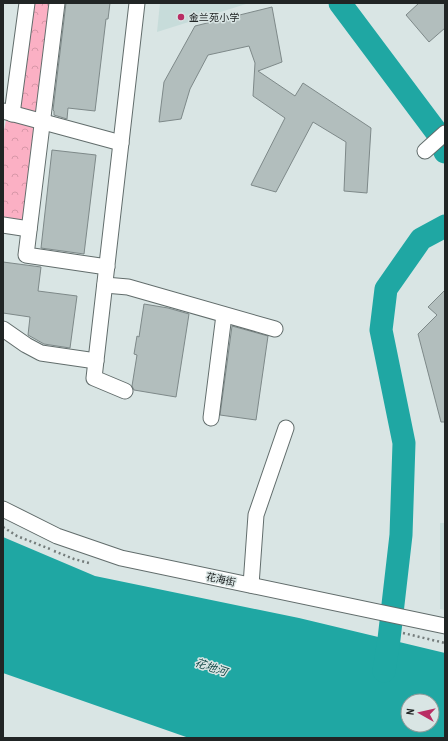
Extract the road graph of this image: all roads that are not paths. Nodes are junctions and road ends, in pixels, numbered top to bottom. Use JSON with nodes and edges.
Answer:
{"nodes":[{"id":1,"x":26,"y":3,"type":"edge"},
{"id":2,"x":57,"y":3,"type":"edge"},
{"id":3,"x":137,"y":3,"type":"edge"},
{"id":4,"x":8,"y":113,"type":"edge"},
{"id":5,"x":42,"y":122,"type":"junction"},
{"id":6,"x":445,"y":133,"type":"edge"},
{"id":7,"x":121,"y":143,"type":"junction"},
{"id":8,"x":425,"y":151,"type":"dead end"},
{"id":9,"x":3,"y":225,"type":"edge"},
{"id":10,"x":29,"y":229,"type":"junction"},
{"id":11,"x":107,"y":267,"type":"junction"},
{"id":12,"x":105,"y":285,"type":"junction"},
{"id":13,"x":224,"y":314,"type":"junction"},
{"id":14,"x":3,"y":329,"type":"edge"},
{"id":15,"x":275,"y":329,"type":"dead end"},
{"id":16,"x":96,"y":361,"type":"junction"},
{"id":17,"x":125,"y":391,"type":"dead end"},
{"id":18,"x":211,"y":418,"type":"dead end"},
{"id":19,"x":286,"y":428,"type":"dead end"},
{"id":20,"x":3,"y":509,"type":"edge"},
{"id":21,"x":251,"y":585,"type":"junction"},
{"id":22,"x":445,"y":626,"type":"edge"}],
"edges":[{"from":1,"to":4,"type":"street"},
{"from":2,"to":5,"type":"street"},
{"from":3,"to":7,"type":"street"},
{"from":4,"to":5,"type":"street"},
{"from":5,"to":7,"type":"street"},
{"from":5,"to":10,"type":"street"},
{"from":6,"to":8,"type":"street"},
{"from":7,"to":11,"type":"street"},
{"from":9,"to":10,"type":"street"},
{"from":10,"to":11,"type":"street"},
{"from":11,"to":12,"type":"street"},
{"from":12,"to":13,"type":"street"},
{"from":12,"to":16,"type":"street"},
{"from":13,"to":15,"type":"street"},
{"from":13,"to":18,"type":"street"},
{"from":14,"to":16,"type":"street"},
{"from":16,"to":17,"type":"street"},
{"from":19,"to":21,"type":"street"},
{"from":20,"to":21,"type":"street","name":"花海街"},
{"from":21,"to":22,"type":"street","name":"花海街"}]}
